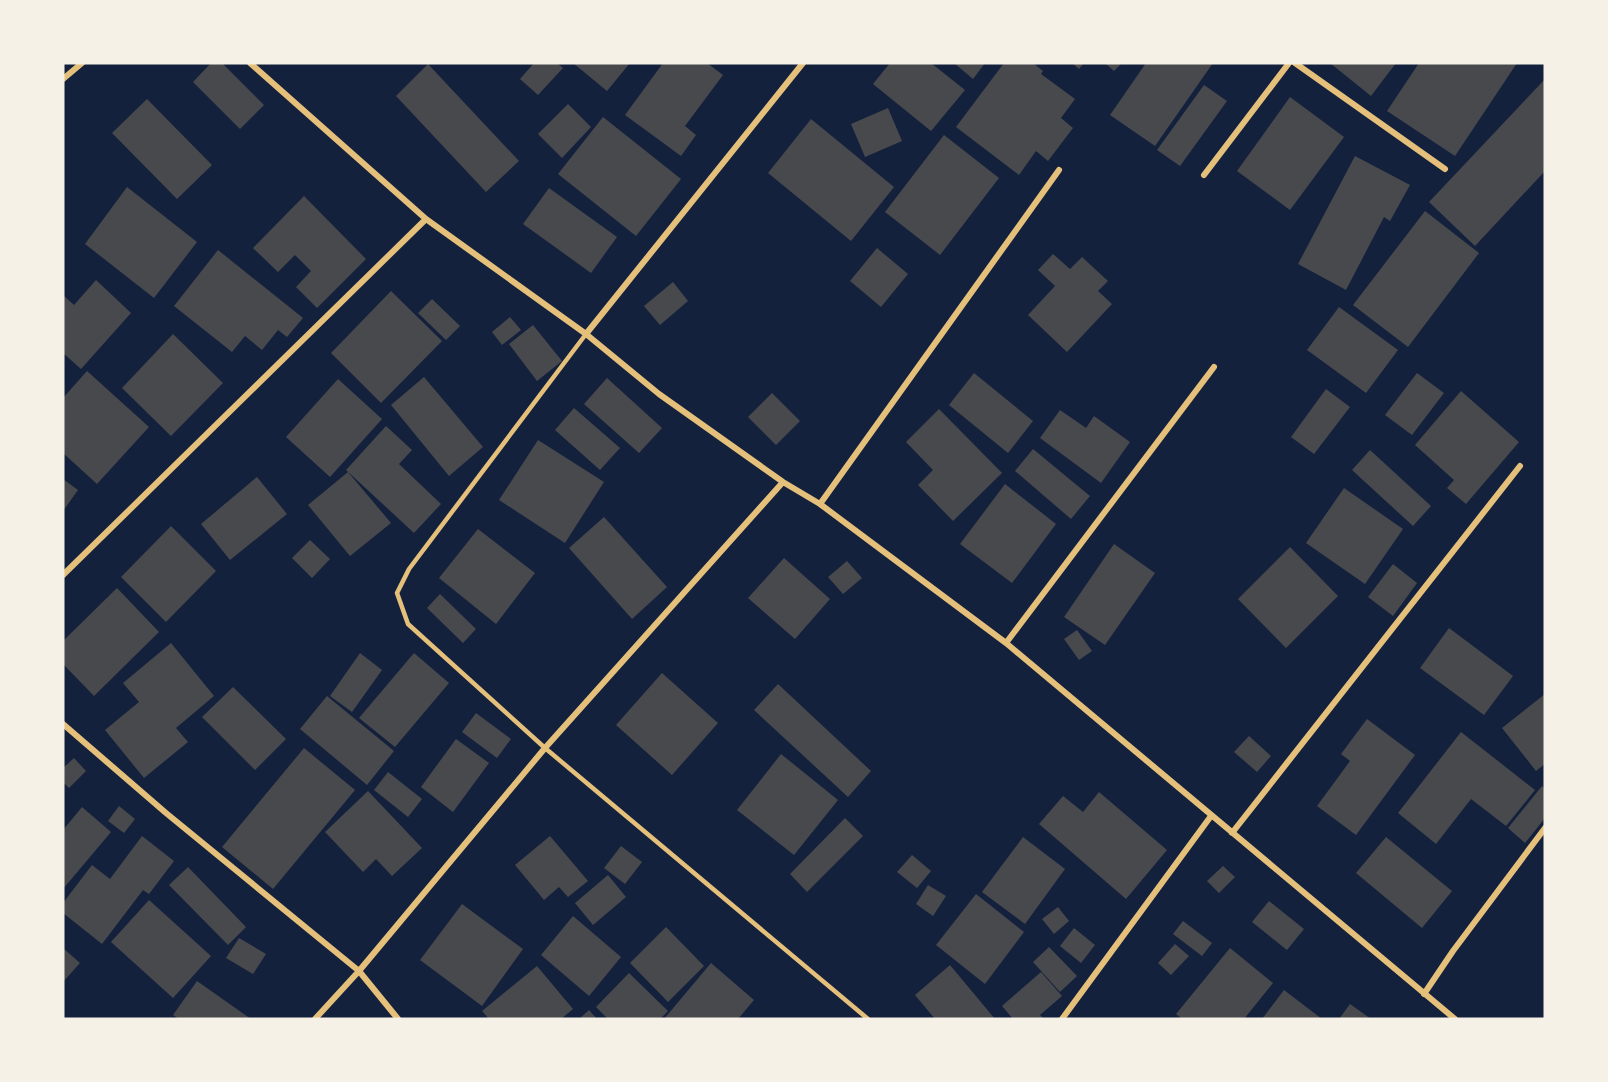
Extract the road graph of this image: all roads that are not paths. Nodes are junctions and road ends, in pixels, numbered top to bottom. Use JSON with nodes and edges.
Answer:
{"nodes":[{"id":1,"x":82,"y":63,"type":"edge"},
{"id":2,"x":250,"y":63,"type":"edge"},
{"id":3,"x":803,"y":63,"type":"edge"},
{"id":4,"x":1289,"y":63,"type":"edge"},
{"id":5,"x":1294,"y":63,"type":"edge"},
{"id":6,"x":63,"y":79,"type":"edge"},
{"id":7,"x":1445,"y":169,"type":"dead end"},
{"id":8,"x":1059,"y":170,"type":"dead end"},
{"id":9,"x":1204,"y":176,"type":"dead end"},
{"id":10,"x":426,"y":219,"type":"junction"},
{"id":11,"x":585,"y":334,"type":"junction"},
{"id":12,"x":1214,"y":367,"type":"dead end"},
{"id":13,"x":1520,"y":466,"type":"dead end"},
{"id":14,"x":783,"y":482,"type":"junction"},
{"id":15,"x":820,"y":504,"type":"junction"},
{"id":16,"x":63,"y":576,"type":"edge"},
{"id":17,"x":1006,"y":643,"type":"junction"},
{"id":18,"x":63,"y":724,"type":"edge"},
{"id":19,"x":545,"y":748,"type":"junction"},
{"id":20,"x":1211,"y":816,"type":"junction"},
{"id":21,"x":1545,"y":828,"type":"edge"},
{"id":22,"x":1232,"y":833,"type":"junction"},
{"id":23,"x":359,"y":972,"type":"junction"},
{"id":24,"x":1424,"y":994,"type":"junction"},
{"id":25,"x":315,"y":1019,"type":"edge"},
{"id":26,"x":398,"y":1019,"type":"edge"},
{"id":27,"x":868,"y":1019,"type":"edge"},
{"id":28,"x":1062,"y":1019,"type":"edge"},
{"id":29,"x":1455,"y":1019,"type":"edge"}],
"edges":[{"from":1,"to":6,"type":"street"},
{"from":2,"to":10,"type":"street"},
{"from":3,"to":11,"type":"street"},
{"from":4,"to":9,"type":"street"},
{"from":5,"to":7,"type":"street"},
{"from":8,"to":15,"type":"street"},
{"from":10,"to":11,"type":"street"},
{"from":10,"to":16,"type":"street"},
{"from":11,"to":14,"type":"street"},
{"from":11,"to":19,"type":"lane"},
{"from":12,"to":17,"type":"street"},
{"from":13,"to":22,"type":"street"},
{"from":14,"to":15,"type":"street"},
{"from":14,"to":19,"type":"street"},
{"from":15,"to":17,"type":"street"},
{"from":17,"to":20,"type":"street"},
{"from":18,"to":23,"type":"street"},
{"from":19,"to":23,"type":"street"},
{"from":19,"to":27,"type":"lane"},
{"from":20,"to":22,"type":"street"},
{"from":20,"to":28,"type":"street"},
{"from":21,"to":24,"type":"street"},
{"from":22,"to":24,"type":"street"},
{"from":23,"to":25,"type":"street"},
{"from":23,"to":26,"type":"street"},
{"from":24,"to":29,"type":"street"}]}
